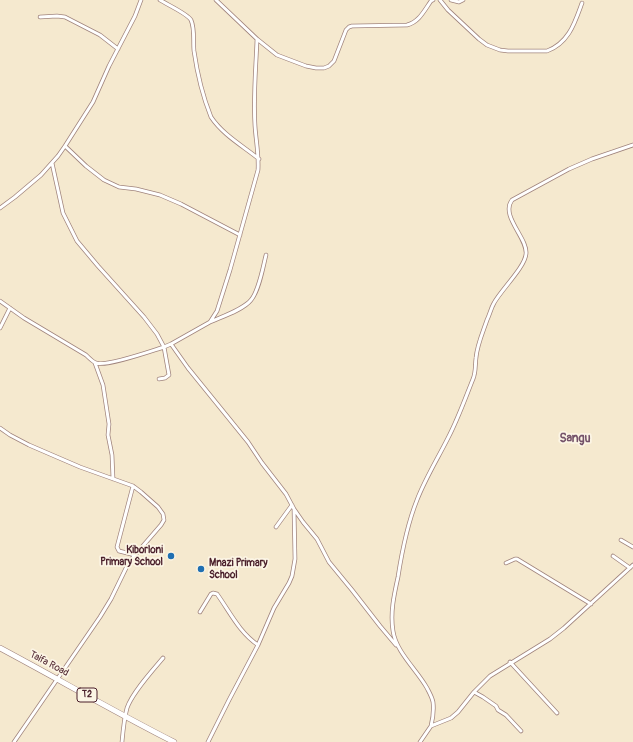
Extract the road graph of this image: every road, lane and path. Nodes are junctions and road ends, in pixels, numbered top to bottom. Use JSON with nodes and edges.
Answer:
{"nodes":[{"id":1,"x":141,"y":0,"type":"edge"},
{"id":2,"x":160,"y":0,"type":"edge"},
{"id":3,"x":216,"y":0,"type":"edge"},
{"id":4,"x":433,"y":0,"type":"edge"},
{"id":5,"x":440,"y":0,"type":"edge"},
{"id":6,"x":451,"y":0,"type":"edge"},
{"id":7,"x":463,"y":0,"type":"edge"},
{"id":8,"x":220,"y":2,"type":"edge"},
{"id":9,"x":582,"y":2,"type":"dead end"},
{"id":10,"x":40,"y":17,"type":"dead end"},
{"id":11,"x":257,"y":39,"type":"junction"},
{"id":12,"x":118,"y":49,"type":"junction"},
{"id":13,"x":633,"y":145,"type":"edge"},
{"id":14,"x":65,"y":146,"type":"junction"},
{"id":15,"x":259,"y":160,"type":"junction"},
{"id":16,"x":52,"y":163,"type":"junction"},
{"id":17,"x":0,"y":208,"type":"edge"},
{"id":18,"x":240,"y":235,"type":"junction"},
{"id":19,"x":266,"y":255,"type":"dead end"},
{"id":20,"x":0,"y":301,"type":"edge"},
{"id":21,"x":10,"y":308,"type":"junction"},
{"id":22,"x":210,"y":322,"type":"junction"},
{"id":23,"x":0,"y":328,"type":"edge"},
{"id":24,"x":171,"y":344,"type":"junction"},
{"id":25,"x":164,"y":347,"type":"junction"},
{"id":26,"x":95,"y":363,"type":"junction"},
{"id":27,"x":159,"y":379,"type":"dead end"},
{"id":28,"x":0,"y":428,"type":"edge"},
{"id":29,"x":113,"y":479,"type":"junction"},
{"id":30,"x":133,"y":486,"type":"junction"},
{"id":31,"x":292,"y":505,"type":"junction"},
{"id":32,"x":294,"y":509,"type":"junction"},
{"id":33,"x":276,"y":527,"type":"dead end"},
{"id":34,"x":621,"y":540,"type":"dead end"},
{"id":35,"x":633,"y":547,"type":"edge"},
{"id":36,"x":135,"y":555,"type":"junction"},
{"id":37,"x":614,"y":556,"type":"dead end"},
{"id":38,"x":506,"y":563,"type":"dead end"},
{"id":39,"x":633,"y":565,"type":"edge"},
{"id":40,"x":630,"y":568,"type":"junction"},
{"id":41,"x":591,"y":604,"type":"junction"},
{"id":42,"x":200,"y":612,"type":"dead end"},
{"id":43,"x":258,"y":645,"type":"junction"},
{"id":44,"x":0,"y":648,"type":"edge"},
{"id":45,"x":398,"y":648,"type":"junction"},
{"id":46,"x":162,"y":658,"type":"dead end"},
{"id":47,"x":510,"y":662,"type":"junction"},
{"id":48,"x":58,"y":679,"type":"junction"},
{"id":49,"x":474,"y":692,"type":"junction"},
{"id":50,"x":557,"y":713,"type":"dead end"},
{"id":51,"x":125,"y":717,"type":"junction"},
{"id":52,"x":431,"y":726,"type":"junction"},
{"id":53,"x":521,"y":731,"type":"dead end"},
{"id":54,"x":14,"y":742,"type":"edge"},
{"id":55,"x":122,"y":742,"type":"edge"},
{"id":56,"x":174,"y":742,"type":"edge"},
{"id":57,"x":208,"y":742,"type":"edge"},
{"id":58,"x":420,"y":742,"type":"edge"}],
"edges":[{"from":1,"to":12,"type":"street"},
{"from":2,"to":15,"type":"street"},
{"from":3,"to":8,"type":"street"},
{"from":4,"to":11,"type":"street"},
{"from":5,"to":9,"type":"street"},
{"from":6,"to":7,"type":"street"},
{"from":8,"to":11,"type":"street"},
{"from":10,"to":12,"type":"street"},
{"from":11,"to":15,"type":"street"},
{"from":12,"to":14,"type":"street"},
{"from":13,"to":45,"type":"street"},
{"from":14,"to":16,"type":"street"},
{"from":14,"to":18,"type":"street"},
{"from":15,"to":18,"type":"street"},
{"from":16,"to":17,"type":"street"},
{"from":16,"to":25,"type":"street"},
{"from":18,"to":22,"type":"street"},
{"from":19,"to":22,"type":"street"},
{"from":20,"to":21,"type":"street"},
{"from":21,"to":23,"type":"street"},
{"from":21,"to":26,"type":"street"},
{"from":22,"to":24,"type":"street"},
{"from":24,"to":25,"type":"street"},
{"from":24,"to":31,"type":"street"},
{"from":25,"to":26,"type":"street"},
{"from":25,"to":27,"type":"street"},
{"from":26,"to":29,"type":"street"},
{"from":28,"to":29,"type":"street"},
{"from":29,"to":30,"type":"street"},
{"from":30,"to":36,"type":"street"},
{"from":30,"to":36,"type":"street"},
{"from":31,"to":32,"type":"street"},
{"from":31,"to":33,"type":"street"},
{"from":32,"to":43,"type":"street"},
{"from":32,"to":45,"type":"street"},
{"from":34,"to":35,"type":"street"},
{"from":36,"to":48,"type":"street"},
{"from":37,"to":40,"type":"street"},
{"from":38,"to":41,"type":"street"},
{"from":39,"to":40,"type":"street"},
{"from":40,"to":41,"type":"street"},
{"from":41,"to":47,"type":"street"},
{"from":42,"to":43,"type":"street"},
{"from":43,"to":57,"type":"street"},
{"from":44,"to":48,"type":"highway","name":"Taifa Road","number":"T2"},
{"from":45,"to":52,"type":"street"},
{"from":46,"to":51,"type":"street"},
{"from":47,"to":49,"type":"street"},
{"from":47,"to":50,"type":"street"},
{"from":48,"to":51,"type":"highway","name":"Taifa Road","number":"T2"},
{"from":48,"to":54,"type":"street"},
{"from":49,"to":52,"type":"street"},
{"from":49,"to":53,"type":"street"},
{"from":51,"to":55,"type":"street"},
{"from":51,"to":56,"type":"highway","name":"Taifa Road","number":"T2"},
{"from":52,"to":58,"type":"street"}]}
